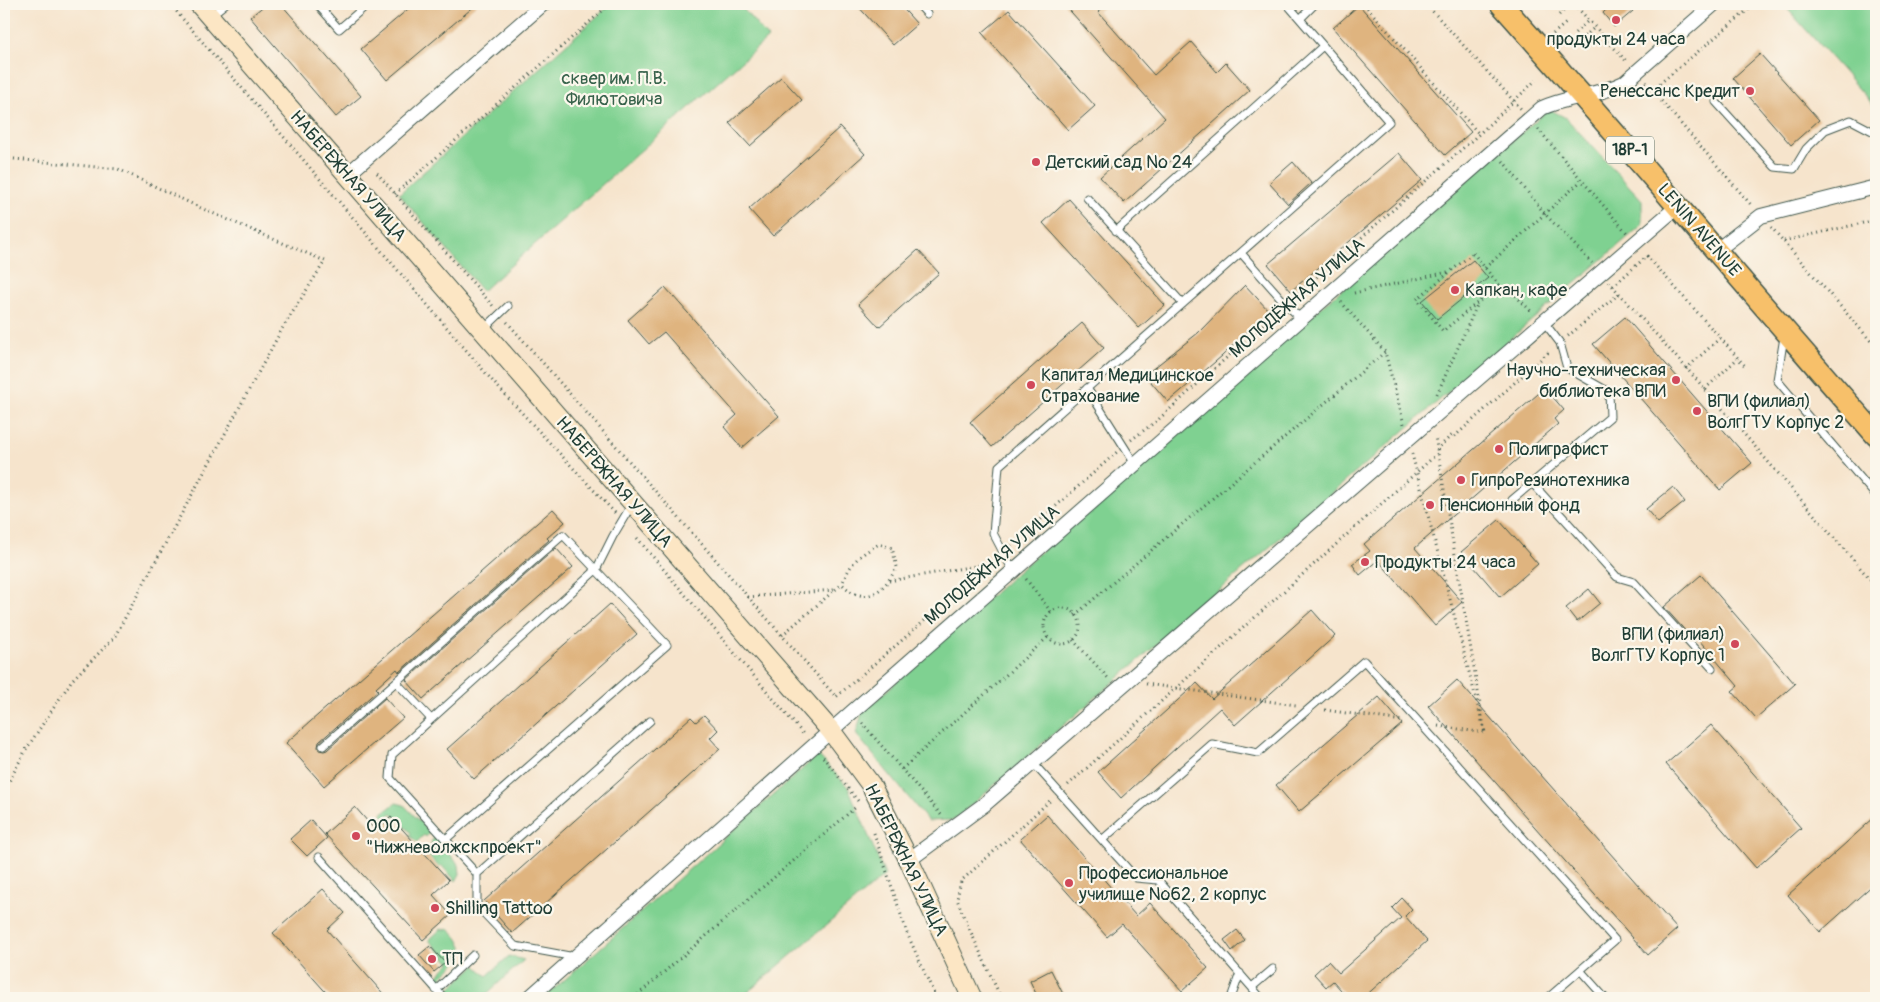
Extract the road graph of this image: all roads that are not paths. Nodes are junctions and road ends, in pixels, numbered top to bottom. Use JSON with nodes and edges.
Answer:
{"nodes":[{"id":1,"x":225,"y":4,"type":"edge"},
{"id":2,"x":317,"y":4,"type":"edge"},
{"id":3,"x":368,"y":4,"type":"edge"},
{"id":4,"x":542,"y":4,"type":"edge"},
{"id":5,"x":918,"y":4,"type":"edge"},
{"id":6,"x":1286,"y":4,"type":"edge"},
{"id":7,"x":1315,"y":4,"type":"edge"},
{"id":8,"x":1501,"y":4,"type":"edge"},
{"id":9,"x":1714,"y":4,"type":"edge"},
{"id":10,"x":204,"y":10,"type":"edge"},
{"id":11,"x":927,"y":14,"type":"dead end"},
{"id":12,"x":1300,"y":19,"type":"junction"},
{"id":13,"x":1323,"y":46,"type":"junction"},
{"id":14,"x":1583,"y":95,"type":"junction"},
{"id":15,"x":1716,"y":102,"type":"dead end"},
{"id":16,"x":1876,"y":133,"type":"edge"},
{"id":17,"x":347,"y":175,"type":"junction"},
{"id":18,"x":1876,"y":187,"type":"edge"},
{"id":19,"x":1087,"y":198,"type":"dead end"},
{"id":20,"x":1678,"y":206,"type":"junction"},
{"id":21,"x":1116,"y":231,"type":"junction"},
{"id":22,"x":1716,"y":251,"type":"junction"},
{"id":23,"x":1241,"y":253,"type":"junction"},
{"id":24,"x":1183,"y":304,"type":"junction"},
{"id":25,"x":508,"y":306,"type":"dead end"},
{"id":26,"x":1301,"y":319,"type":"junction"},
{"id":27,"x":1540,"y":320,"type":"junction"},
{"id":28,"x":482,"y":330,"type":"junction"},
{"id":29,"x":1785,"y":332,"type":"junction"},
{"id":30,"x":1087,"y":388,"type":"junction"},
{"id":31,"x":1876,"y":434,"type":"edge"},
{"id":32,"x":1135,"y":464,"type":"junction"},
{"id":33,"x":1533,"y":484,"type":"junction"},
{"id":34,"x":1876,"y":496,"type":"edge"},
{"id":35,"x":1512,"y":500,"type":"dead end"},
{"id":36,"x":632,"y":504,"type":"junction"},
{"id":37,"x":1015,"y":569,"type":"junction"},
{"id":38,"x":596,"y":570,"type":"junction"},
{"id":39,"x":1712,"y":668,"type":"dead end"},
{"id":40,"x":396,"y":682,"type":"junction"},
{"id":41,"x":432,"y":719,"type":"junction"},
{"id":42,"x":650,"y":721,"type":"dead end"},
{"id":43,"x":831,"y":731,"type":"junction"},
{"id":44,"x":322,"y":746,"type":"dead end"},
{"id":45,"x":1033,"y":763,"type":"junction"},
{"id":46,"x":446,"y":839,"type":"junction"},
{"id":47,"x":1102,"y":840,"type":"junction"},
{"id":48,"x":319,"y":857,"type":"dead end"},
{"id":49,"x":909,"y":860,"type":"junction"},
{"id":50,"x":477,"y":874,"type":"junction"},
{"id":51,"x":473,"y":955,"type":"dead end"},
{"id":52,"x":575,"y":957,"type":"junction"},
{"id":53,"x":1273,"y":969,"type":"dead end"},
{"id":54,"x":1580,"y":970,"type":"junction"},
{"id":55,"x":1240,"y":973,"type":"junction"},
{"id":56,"x":1252,"y":987,"type":"junction"},
{"id":57,"x":436,"y":990,"type":"junction"},
{"id":58,"x":444,"y":998,"type":"edge"},
{"id":59,"x":529,"y":998,"type":"edge"},
{"id":60,"x":972,"y":998,"type":"edge"},
{"id":61,"x":1231,"y":998,"type":"edge"},
{"id":62,"x":1261,"y":998,"type":"edge"},
{"id":63,"x":1548,"y":998,"type":"edge"},
{"id":64,"x":1605,"y":998,"type":"edge"}],
"edges":[{"from":1,"to":10,"type":"lane"},
{"from":2,"to":3,"type":"lane"},
{"from":4,"to":17,"type":"street"},
{"from":5,"to":11,"type":"lane"},
{"from":6,"to":12,"type":"lane"},
{"from":7,"to":12,"type":"lane"},
{"from":8,"to":14,"type":"main road","name":"LENIN AVENUE","number":"18Р-1"},
{"from":9,"to":14,"type":"street","name":"МОЛОДЁЖНАЯ УЛИЦА"},
{"from":10,"to":17,"type":"street","name":"НАБЕРЕЖНАЯ УЛИЦА"},
{"from":12,"to":13,"type":"lane"},
{"from":13,"to":21,"type":"lane"},
{"from":13,"to":23,"type":"lane"},
{"from":14,"to":20,"type":"main road","name":"LENIN AVENUE","number":"18Р-1"},
{"from":14,"to":26,"type":"street","name":"МОЛОДЁЖНАЯ УЛИЦА"},
{"from":15,"to":16,"type":"lane"},
{"from":17,"to":28,"type":"street","name":"НАБЕРЕЖНАЯ УЛИЦА"},
{"from":18,"to":22,"type":"street"},
{"from":19,"to":21,"type":"lane"},
{"from":20,"to":22,"type":"main road","name":"LENIN AVENUE","number":"18Р-1"},
{"from":20,"to":27,"type":"street"},
{"from":21,"to":24,"type":"lane"},
{"from":22,"to":29,"type":"main road","name":"LENIN AVENUE","number":"18Р-1"},
{"from":23,"to":24,"type":"lane"},
{"from":23,"to":26,"type":"lane"},
{"from":24,"to":30,"type":"lane"},
{"from":25,"to":28,"type":"lane"},
{"from":26,"to":32,"type":"street","name":"МОЛОДЁЖНАЯ УЛИЦА"},
{"from":27,"to":33,"type":"lane"},
{"from":27,"to":45,"type":"street"},
{"from":28,"to":36,"type":"street","name":"НАБЕРЕЖНАЯ УЛИЦА"},
{"from":29,"to":31,"type":"main road","name":"LENIN AVENUE","number":"18Р-1"},
{"from":29,"to":34,"type":"lane"},
{"from":30,"to":32,"type":"lane"},
{"from":30,"to":37,"type":"lane"},
{"from":32,"to":37,"type":"street","name":"МОЛОДЁЖНАЯ УЛИЦА"},
{"from":33,"to":35,"type":"lane"},
{"from":33,"to":39,"type":"lane"},
{"from":36,"to":38,"type":"lane"},
{"from":36,"to":43,"type":"street","name":"НАБЕРЕЖНАЯ УЛИЦА"},
{"from":37,"to":43,"type":"street","name":"МОЛОДЁЖНАЯ УЛИЦА"},
{"from":38,"to":40,"type":"lane"},
{"from":38,"to":41,"type":"lane"},
{"from":38,"to":46,"type":"lane"},
{"from":40,"to":41,"type":"lane"},
{"from":40,"to":44,"type":"lane"},
{"from":41,"to":46,"type":"lane"},
{"from":42,"to":50,"type":"lane"},
{"from":43,"to":49,"type":"street","name":"НАБЕРЕЖНАЯ УЛИЦА"},
{"from":43,"to":52,"type":"street","name":"МОЛОДЁЖНАЯ УЛИЦА"},
{"from":45,"to":47,"type":"lane"},
{"from":45,"to":49,"type":"street"},
{"from":46,"to":50,"type":"lane"},
{"from":47,"to":54,"type":"lane"},
{"from":47,"to":55,"type":"lane"},
{"from":48,"to":57,"type":"lane"},
{"from":49,"to":60,"type":"street","name":"НАБЕРЕЖНАЯ УЛИЦА"},
{"from":50,"to":52,"type":"lane"},
{"from":51,"to":57,"type":"lane"},
{"from":52,"to":59,"type":"street","name":"МОЛОДЁЖНАЯ УЛИЦА"},
{"from":53,"to":56,"type":"lane"},
{"from":54,"to":63,"type":"lane"},
{"from":54,"to":64,"type":"lane"},
{"from":55,"to":56,"type":"lane"},
{"from":55,"to":61,"type":"lane"},
{"from":56,"to":62,"type":"lane"},
{"from":57,"to":58,"type":"lane"}]}
